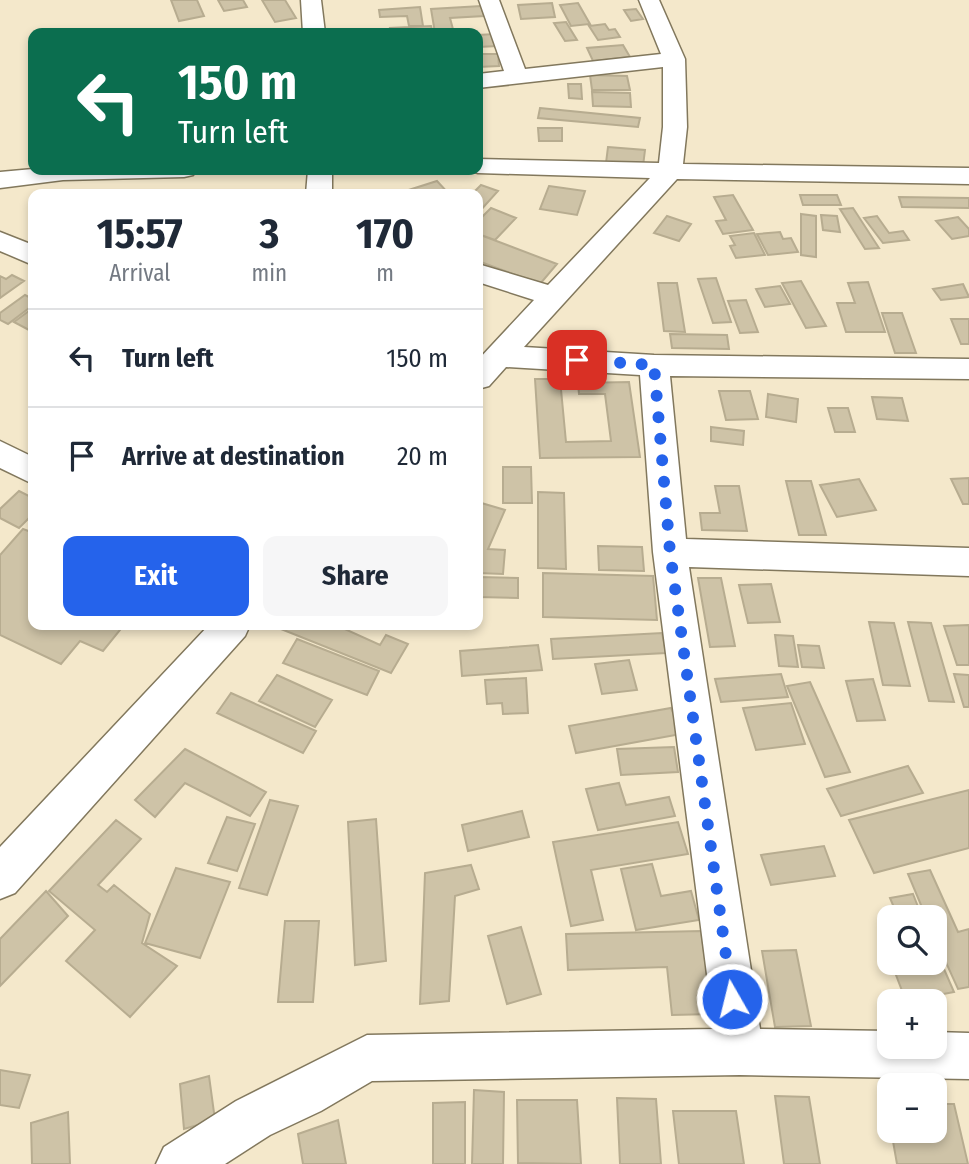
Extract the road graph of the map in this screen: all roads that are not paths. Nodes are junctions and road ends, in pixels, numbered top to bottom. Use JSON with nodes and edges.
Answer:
{"nodes":[{"id":1,"x":311,"y":0,"type":"edge"},
{"id":2,"x":489,"y":0,"type":"edge"},
{"id":3,"x":649,"y":0,"type":"edge"},
{"id":4,"x":314,"y":28,"type":"edge"},
{"id":5,"x":674,"y":59,"type":"junction"},
{"id":6,"x":517,"y":77,"type":"junction"},
{"id":7,"x":483,"y":80,"type":"edge"},
{"id":8,"x":483,"y":166,"type":"edge"},
{"id":9,"x":670,"y":171,"type":"junction"},
{"id":10,"x":45,"y":175,"type":"edge"},
{"id":11,"x":969,"y":176,"type":"edge"},
{"id":12,"x":0,"y":180,"type":"edge"},
{"id":13,"x":0,"y":240,"type":"edge"},
{"id":14,"x":28,"y":254,"type":"edge"},
{"id":15,"x":483,"y":275,"type":"edge"},
{"id":16,"x":553,"y":296,"type":"junction"},
{"id":17,"x":500,"y":356,"type":"junction"},
{"id":18,"x":654,"y":365,"type":"junction"},
{"id":19,"x":969,"y":369,"type":"edge"},
{"id":20,"x":483,"y":373,"type":"edge"},
{"id":21,"x":0,"y":453,"type":"edge"},
{"id":22,"x":28,"y":469,"type":"edge"},
{"id":23,"x":670,"y":552,"type":"junction"},
{"id":24,"x":969,"y":562,"type":"edge"},
{"id":25,"x":227,"y":630,"type":"edge"},
{"id":26,"x":0,"y":878,"type":"edge"},
{"id":27,"x":740,"y":1052,"type":"junction"},
{"id":28,"x":969,"y":1056,"type":"edge"},
{"id":29,"x":181,"y":1164,"type":"edge"}],
"edges":[{"from":1,"to":4,"type":"street"},
{"from":2,"to":6,"type":"street"},
{"from":3,"to":5,"type":"street"},
{"from":5,"to":6,"type":"street"},
{"from":5,"to":9,"type":"street"},
{"from":6,"to":7,"type":"street"},
{"from":8,"to":9,"type":"street"},
{"from":9,"to":11,"type":"street"},
{"from":9,"to":16,"type":"street"},
{"from":10,"to":12,"type":"street"},
{"from":13,"to":14,"type":"street"},
{"from":15,"to":16,"type":"street"},
{"from":16,"to":17,"type":"street"},
{"from":17,"to":18,"type":"street"},
{"from":17,"to":20,"type":"street"},
{"from":18,"to":19,"type":"street"},
{"from":18,"to":23,"type":"street"},
{"from":21,"to":22,"type":"street"},
{"from":23,"to":24,"type":"street"},
{"from":23,"to":27,"type":"street"},
{"from":25,"to":26,"type":"street"},
{"from":27,"to":28,"type":"street"},
{"from":27,"to":29,"type":"street"}]}
